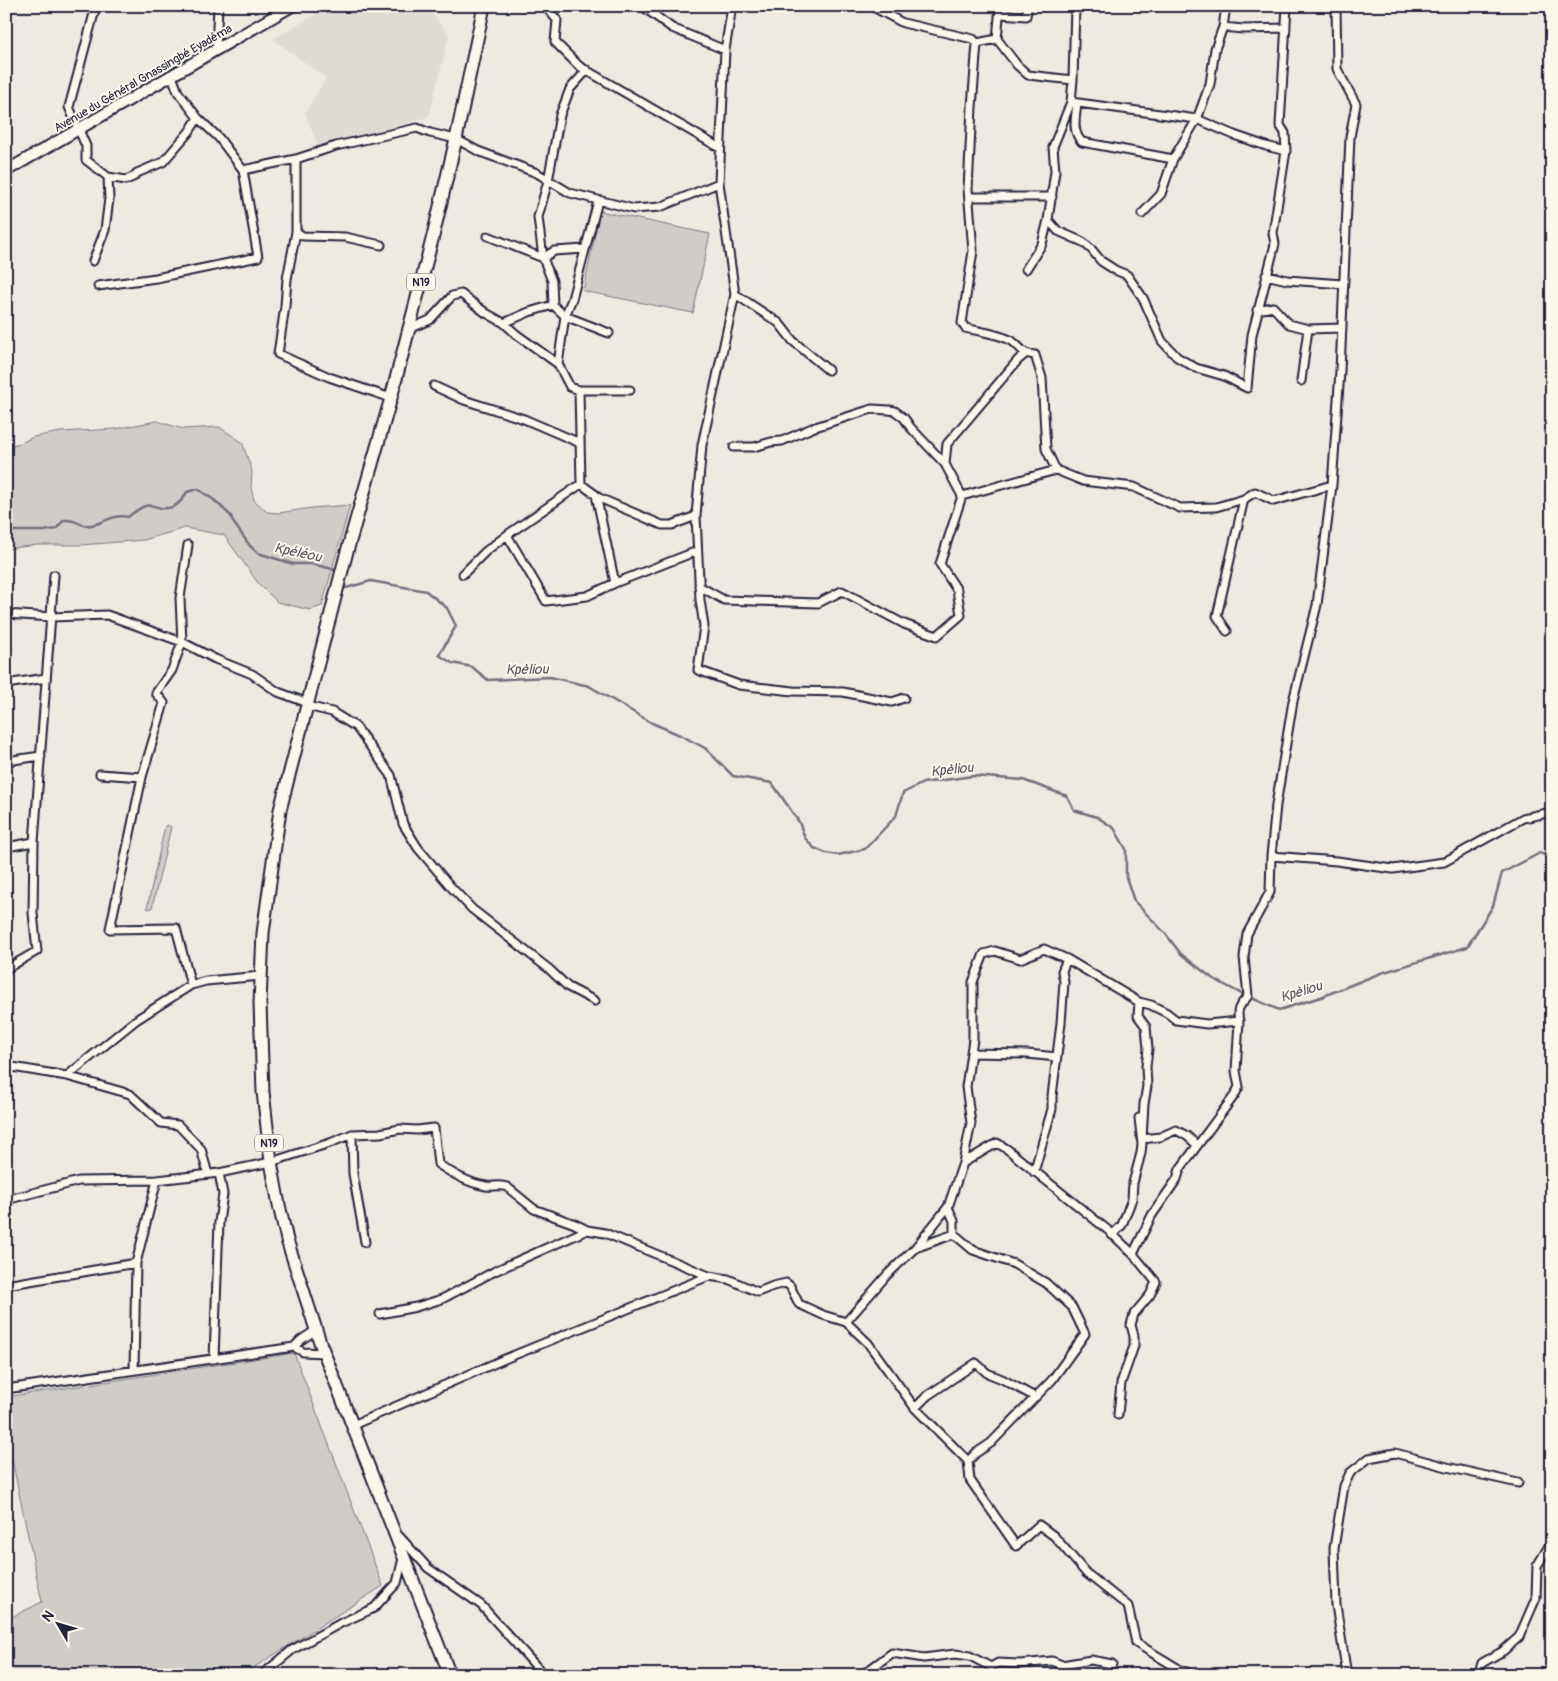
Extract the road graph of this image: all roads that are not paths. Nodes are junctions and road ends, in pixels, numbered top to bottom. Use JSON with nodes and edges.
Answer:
{"nodes":[{"id":1,"x":96,"y":6,"type":"edge"},
{"id":2,"x":218,"y":6,"type":"edge"},
{"id":3,"x":292,"y":6,"type":"edge"},
{"id":4,"x":484,"y":6,"type":"edge"},
{"id":5,"x":545,"y":6,"type":"edge"},
{"id":6,"x":642,"y":6,"type":"edge"},
{"id":7,"x":732,"y":6,"type":"edge"},
{"id":8,"x":871,"y":6,"type":"edge"},
{"id":9,"x":1028,"y":6,"type":"edge"},
{"id":10,"x":1075,"y":6,"type":"edge"},
{"id":11,"x":1226,"y":6,"type":"edge"},
{"id":12,"x":1287,"y":6,"type":"edge"},
{"id":13,"x":1336,"y":6,"type":"edge"},
{"id":14,"x":1000,"y":10,"type":"edge"},
{"id":15,"x":1223,"y":27,"type":"junction"},
{"id":16,"x":1286,"y":28,"type":"junction"},
{"id":17,"x":997,"y":38,"type":"junction"},
{"id":18,"x":977,"y":43,"type":"junction"},
{"id":19,"x":216,"y":50,"type":"junction"},
{"id":20,"x":725,"y":50,"type":"junction"},
{"id":21,"x":587,"y":70,"type":"junction"},
{"id":22,"x":172,"y":76,"type":"junction"},
{"id":23,"x":1073,"y":80,"type":"junction"},
{"id":24,"x":1074,"y":102,"type":"junction"},
{"id":25,"x":198,"y":118,"type":"junction"},
{"id":26,"x":1197,"y":120,"type":"junction"},
{"id":27,"x":78,"y":130,"type":"junction"},
{"id":28,"x":456,"y":140,"type":"junction"},
{"id":29,"x":720,"y":148,"type":"junction"},
{"id":30,"x":1286,"y":151,"type":"junction"},
{"id":31,"x":296,"y":159,"type":"junction"},
{"id":32,"x":1173,"y":160,"type":"junction"},
{"id":33,"x":243,"y":170,"type":"junction"},
{"id":34,"x":6,"y":171,"type":"edge"},
{"id":35,"x":108,"y":177,"type":"junction"},
{"id":36,"x":548,"y":181,"type":"junction"},
{"id":37,"x":719,"y":183,"type":"junction"},
{"id":38,"x":970,"y":197,"type":"junction"},
{"id":39,"x":1052,"y":197,"type":"junction"},
{"id":40,"x":598,"y":201,"type":"junction"},
{"id":41,"x":1142,"y":214,"type":"dead end"},
{"id":42,"x":1048,"y":220,"type":"junction"},
{"id":43,"x":296,"y":232,"type":"junction"},
{"id":44,"x":488,"y":236,"type":"dead end"},
{"id":45,"x":381,"y":245,"type":"dead end"},
{"id":46,"x":585,"y":249,"type":"junction"},
{"id":47,"x":544,"y":258,"type":"junction"},
{"id":48,"x":93,"y":261,"type":"dead end"},
{"id":49,"x":1026,"y":269,"type":"dead end"},
{"id":50,"x":1266,"y":275,"type":"junction"},
{"id":51,"x":1343,"y":284,"type":"junction"},
{"id":52,"x":98,"y":286,"type":"dead end"},
{"id":53,"x":735,"y":294,"type":"junction"},
{"id":54,"x":553,"y":305,"type":"junction"},
{"id":55,"x":1257,"y":310,"type":"junction"},
{"id":56,"x":565,"y":316,"type":"junction"},
{"id":57,"x":504,"y":323,"type":"junction"},
{"id":58,"x":1342,"y":328,"type":"junction"},
{"id":59,"x":408,"y":329,"type":"junction"},
{"id":60,"x":1308,"y":330,"type":"junction"},
{"id":61,"x":609,"y":333,"type":"dead end"},
{"id":62,"x":1025,"y":354,"type":"junction"},
{"id":63,"x":558,"y":364,"type":"junction"},
{"id":64,"x":828,"y":370,"type":"dead end"},
{"id":65,"x":1301,"y":381,"type":"dead end"},
{"id":66,"x":434,"y":386,"type":"dead end"},
{"id":67,"x":579,"y":390,"type":"junction"},
{"id":68,"x":630,"y":390,"type":"dead end"},
{"id":69,"x":391,"y":398,"type":"junction"},
{"id":70,"x":580,"y":443,"type":"junction"},
{"id":71,"x":734,"y":447,"type":"dead end"},
{"id":72,"x":945,"y":464,"type":"junction"},
{"id":73,"x":1056,"y":470,"type":"junction"},
{"id":74,"x":581,"y":484,"type":"junction"},
{"id":75,"x":1332,"y":485,"type":"junction"},
{"id":76,"x":962,"y":496,"type":"junction"},
{"id":77,"x":597,"y":498,"type":"junction"},
{"id":78,"x":1244,"y":499,"type":"junction"},
{"id":79,"x":696,"y":516,"type":"junction"},
{"id":80,"x":507,"y":535,"type":"junction"},
{"id":81,"x":188,"y":545,"type":"dead end"},
{"id":82,"x":697,"y":551,"type":"junction"},
{"id":83,"x":54,"y":574,"type":"dead end"},
{"id":84,"x":463,"y":574,"type":"dead end"},
{"id":85,"x":614,"y":584,"type":"junction"},
{"id":86,"x":699,"y":586,"type":"junction"},
{"id":87,"x":6,"y":614,"type":"edge"},
{"id":88,"x":51,"y":617,"type":"junction"},
{"id":89,"x":1227,"y":631,"type":"dead end"},
{"id":90,"x":182,"y":642,"type":"junction"},
{"id":91,"x":46,"y":678,"type":"junction"},
{"id":92,"x":6,"y":684,"type":"edge"},
{"id":93,"x":904,"y":698,"type":"dead end"},
{"id":94,"x":308,"y":704,"type":"junction"},
{"id":95,"x":41,"y":756,"type":"junction"},
{"id":96,"x":6,"y":761,"type":"edge"},
{"id":97,"x":100,"y":774,"type":"dead end"},
{"id":98,"x":142,"y":777,"type":"junction"},
{"id":99,"x":1552,"y":812,"type":"edge"},
{"id":100,"x":34,"y":842,"type":"junction"},
{"id":101,"x":6,"y":847,"type":"edge"},
{"id":102,"x":1271,"y":856,"type":"junction"},
{"id":103,"x":1067,"y":958,"type":"junction"},
{"id":104,"x":6,"y":969,"type":"edge"},
{"id":105,"x":261,"y":976,"type":"junction"},
{"id":106,"x":191,"y":985,"type":"junction"},
{"id":107,"x":595,"y":1001,"type":"dead end"},
{"id":108,"x":1139,"y":1002,"type":"junction"},
{"id":109,"x":1239,"y":1021,"type":"junction"},
{"id":110,"x":970,"y":1053,"type":"junction"},
{"id":111,"x":1057,"y":1057,"type":"junction"},
{"id":112,"x":6,"y":1066,"type":"edge"},
{"id":113,"x":67,"y":1076,"type":"junction"},
{"id":114,"x":1139,"y":1118,"type":"dead end"},
{"id":115,"x":352,"y":1134,"type":"junction"},
{"id":116,"x":1142,"y":1139,"type":"junction"},
{"id":117,"x":1197,"y":1145,"type":"junction"},
{"id":118,"x":271,"y":1162,"type":"junction"},
{"id":119,"x":963,"y":1163,"type":"junction"},
{"id":120,"x":1034,"y":1172,"type":"junction"},
{"id":121,"x":219,"y":1173,"type":"junction"},
{"id":122,"x":208,"y":1174,"type":"junction"},
{"id":123,"x":157,"y":1180,"type":"junction"},
{"id":124,"x":6,"y":1200,"type":"edge"},
{"id":125,"x":948,"y":1207,"type":"junction"},
{"id":126,"x":587,"y":1230,"type":"junction"},
{"id":127,"x":954,"y":1234,"type":"junction"},
{"id":128,"x":1112,"y":1235,"type":"junction"},
{"id":129,"x":365,"y":1242,"type":"dead end"},
{"id":130,"x":915,"y":1248,"type":"junction"},
{"id":131,"x":1133,"y":1254,"type":"junction"},
{"id":132,"x":136,"y":1263,"type":"junction"},
{"id":133,"x":709,"y":1276,"type":"junction"},
{"id":134,"x":6,"y":1285,"type":"edge"},
{"id":135,"x":380,"y":1314,"type":"dead end"},
{"id":136,"x":846,"y":1322,"type":"junction"},
{"id":137,"x":316,"y":1330,"type":"junction"},
{"id":138,"x":294,"y":1347,"type":"junction"},
{"id":139,"x":325,"y":1353,"type":"junction"},
{"id":140,"x":214,"y":1358,"type":"junction"},
{"id":141,"x":134,"y":1370,"type":"junction"},
{"id":142,"x":6,"y":1389,"type":"edge"},
{"id":143,"x":1035,"y":1397,"type":"junction"},
{"id":144,"x":915,"y":1408,"type":"junction"},
{"id":145,"x":1118,"y":1415,"type":"dead end"},
{"id":146,"x":353,"y":1425,"type":"junction"},
{"id":147,"x":968,"y":1461,"type":"junction"},
{"id":148,"x":1518,"y":1483,"type":"dead end"},
{"id":149,"x":395,"y":1532,"type":"junction"},
{"id":150,"x":1552,"y":1541,"type":"edge"},
{"id":151,"x":404,"y":1555,"type":"junction"},
{"id":152,"x":1112,"y":1664,"type":"dead end"},
{"id":153,"x":262,"y":1675,"type":"edge"},
{"id":154,"x":450,"y":1675,"type":"edge"},
{"id":155,"x":544,"y":1675,"type":"edge"},
{"id":156,"x":862,"y":1675,"type":"edge"},
{"id":157,"x":1194,"y":1675,"type":"edge"},
{"id":158,"x":1347,"y":1675,"type":"edge"},
{"id":159,"x":1478,"y":1675,"type":"edge"}],
"edges":[{"from":1,"to":27,"type":"street"},
{"from":2,"to":19,"type":"street"},
{"from":3,"to":19,"type":"main road","name":"Avenue du Général Gnassingbé Eyadéma"},
{"from":4,"to":28,"type":"main road","number":"N19"},
{"from":5,"to":21,"type":"street"},
{"from":6,"to":20,"type":"street"},
{"from":7,"to":20,"type":"street"},
{"from":8,"to":18,"type":"street"},
{"from":9,"to":14,"type":"street"},
{"from":10,"to":23,"type":"street"},
{"from":11,"to":15,"type":"street"},
{"from":12,"to":16,"type":"street"},
{"from":13,"to":51,"type":"street"},
{"from":14,"to":17,"type":"street"},
{"from":15,"to":16,"type":"street"},
{"from":15,"to":26,"type":"street"},
{"from":16,"to":30,"type":"street"},
{"from":17,"to":18,"type":"street"},
{"from":17,"to":23,"type":"street"},
{"from":18,"to":38,"type":"street"},
{"from":19,"to":22,"type":"main road","name":"Avenue du Général Gnassingbé Eyadéma"},
{"from":20,"to":29,"type":"street"},
{"from":21,"to":29,"type":"street"},
{"from":21,"to":36,"type":"street"},
{"from":22,"to":25,"type":"street"},
{"from":22,"to":27,"type":"main road","name":"Avenue du Général Gnassingbé Eyadéma"},
{"from":23,"to":24,"type":"street"},
{"from":24,"to":26,"type":"street"},
{"from":24,"to":32,"type":"street"},
{"from":24,"to":39,"type":"street"},
{"from":25,"to":33,"type":"street"},
{"from":25,"to":35,"type":"street"},
{"from":26,"to":30,"type":"street"},
{"from":26,"to":32,"type":"street"},
{"from":27,"to":34,"type":"main road","name":"Avenue du Général Gnassingbé Eyadéma"},
{"from":27,"to":35,"type":"street"},
{"from":28,"to":31,"type":"street"},
{"from":28,"to":36,"type":"street"},
{"from":28,"to":59,"type":"main road","number":"N19"},
{"from":29,"to":37,"type":"street"},
{"from":30,"to":50,"type":"street"},
{"from":31,"to":33,"type":"street"},
{"from":31,"to":43,"type":"street"},
{"from":32,"to":41,"type":"street"},
{"from":33,"to":52,"type":"street"},
{"from":35,"to":48,"type":"street"},
{"from":36,"to":40,"type":"street"},
{"from":36,"to":47,"type":"street"},
{"from":37,"to":40,"type":"street"},
{"from":37,"to":53,"type":"street"},
{"from":38,"to":39,"type":"street"},
{"from":38,"to":62,"type":"street"},
{"from":39,"to":42,"type":"street"},
{"from":40,"to":46,"type":"street"},
{"from":42,"to":49,"type":"street"},
{"from":42,"to":55,"type":"street"},
{"from":43,"to":45,"type":"street"},
{"from":43,"to":69,"type":"street"},
{"from":44,"to":47,"type":"street"},
{"from":46,"to":47,"type":"street"},
{"from":46,"to":56,"type":"street"},
{"from":47,"to":54,"type":"street"},
{"from":50,"to":51,"type":"street"},
{"from":50,"to":55,"type":"street"},
{"from":51,"to":58,"type":"street"},
{"from":53,"to":64,"type":"street"},
{"from":53,"to":79,"type":"street"},
{"from":54,"to":56,"type":"street"},
{"from":54,"to":57,"type":"street"},
{"from":55,"to":60,"type":"street"},
{"from":56,"to":61,"type":"street"},
{"from":56,"to":63,"type":"street"},
{"from":57,"to":59,"type":"street"},
{"from":57,"to":63,"type":"street"},
{"from":58,"to":60,"type":"street"},
{"from":58,"to":75,"type":"street"},
{"from":59,"to":69,"type":"main road","number":"N19"},
{"from":60,"to":65,"type":"street"},
{"from":62,"to":72,"type":"street"},
{"from":62,"to":73,"type":"street"},
{"from":63,"to":67,"type":"street"},
{"from":66,"to":70,"type":"street"},
{"from":67,"to":68,"type":"street"},
{"from":67,"to":70,"type":"street"},
{"from":69,"to":94,"type":"main road","number":"N19"},
{"from":70,"to":74,"type":"street"},
{"from":71,"to":72,"type":"street"},
{"from":72,"to":76,"type":"street"},
{"from":73,"to":76,"type":"street"},
{"from":73,"to":78,"type":"street"},
{"from":74,"to":77,"type":"street"},
{"from":74,"to":80,"type":"street"},
{"from":75,"to":78,"type":"street"},
{"from":75,"to":102,"type":"street"},
{"from":76,"to":86,"type":"street"},
{"from":77,"to":79,"type":"street"},
{"from":77,"to":85,"type":"street"},
{"from":78,"to":89,"type":"street"},
{"from":79,"to":82,"type":"street"},
{"from":80,"to":84,"type":"street"},
{"from":80,"to":85,"type":"street"},
{"from":81,"to":90,"type":"street"},
{"from":82,"to":85,"type":"street"},
{"from":82,"to":86,"type":"street"},
{"from":83,"to":88,"type":"street"},
{"from":86,"to":93,"type":"street"},
{"from":87,"to":88,"type":"street"},
{"from":88,"to":90,"type":"street"},
{"from":88,"to":91,"type":"street"},
{"from":90,"to":94,"type":"street"},
{"from":90,"to":98,"type":"street"},
{"from":91,"to":92,"type":"street"},
{"from":91,"to":95,"type":"street"},
{"from":94,"to":105,"type":"main road","number":"N19"},
{"from":94,"to":107,"type":"street"},
{"from":95,"to":96,"type":"street"},
{"from":95,"to":100,"type":"street"},
{"from":97,"to":98,"type":"street"},
{"from":98,"to":106,"type":"street"},
{"from":99,"to":102,"type":"street"},
{"from":100,"to":101,"type":"street"},
{"from":100,"to":104,"type":"street"},
{"from":102,"to":109,"type":"street"},
{"from":103,"to":108,"type":"street"},
{"from":103,"to":110,"type":"street"},
{"from":103,"to":111,"type":"street"},
{"from":105,"to":106,"type":"street"},
{"from":105,"to":118,"type":"main road","number":"N19"},
{"from":106,"to":113,"type":"street"},
{"from":108,"to":109,"type":"street"},
{"from":108,"to":116,"type":"street"},
{"from":109,"to":117,"type":"street"},
{"from":110,"to":111,"type":"street"},
{"from":110,"to":119,"type":"street"},
{"from":111,"to":120,"type":"street"},
{"from":112,"to":113,"type":"street"},
{"from":113,"to":122,"type":"street"},
{"from":114,"to":116,"type":"street"},
{"from":115,"to":118,"type":"street"},
{"from":115,"to":126,"type":"street"},
{"from":115,"to":129,"type":"street"},
{"from":116,"to":117,"type":"street"},
{"from":116,"to":128,"type":"street"},
{"from":117,"to":131,"type":"street"},
{"from":118,"to":121,"type":"street"},
{"from":118,"to":137,"type":"main road","number":"N19"},
{"from":119,"to":120,"type":"street"},
{"from":119,"to":125,"type":"street"},
{"from":120,"to":128,"type":"street"},
{"from":121,"to":122,"type":"street"},
{"from":121,"to":140,"type":"street"},
{"from":122,"to":123,"type":"street"},
{"from":123,"to":124,"type":"street"},
{"from":123,"to":132,"type":"street"},
{"from":125,"to":127,"type":"street"},
{"from":125,"to":130,"type":"street"},
{"from":126,"to":133,"type":"street"},
{"from":126,"to":135,"type":"street"},
{"from":127,"to":130,"type":"street"},
{"from":127,"to":143,"type":"street"},
{"from":128,"to":131,"type":"street"},
{"from":130,"to":136,"type":"street"},
{"from":131,"to":145,"type":"street"},
{"from":132,"to":134,"type":"street"},
{"from":132,"to":141,"type":"street"},
{"from":133,"to":136,"type":"street"},
{"from":133,"to":146,"type":"street"},
{"from":136,"to":144,"type":"street"},
{"from":137,"to":138,"type":"street"},
{"from":137,"to":139,"type":"main road","number":"N19"},
{"from":138,"to":139,"type":"street"},
{"from":138,"to":140,"type":"street"},
{"from":139,"to":146,"type":"main road","number":"N19"},
{"from":140,"to":141,"type":"street"},
{"from":141,"to":142,"type":"street"},
{"from":143,"to":144,"type":"street"},
{"from":143,"to":147,"type":"street"},
{"from":144,"to":147,"type":"street"},
{"from":146,"to":149,"type":"main road","number":"N19"},
{"from":147,"to":157,"type":"street"},
{"from":148,"to":158,"type":"street"},
{"from":149,"to":151,"type":"main road","number":"N19"},
{"from":149,"to":155,"type":"street"},
{"from":150,"to":159,"type":"street"},
{"from":151,"to":153,"type":"street"},
{"from":151,"to":154,"type":"main road","number":"N19"},
{"from":152,"to":156,"type":"street"}]}
